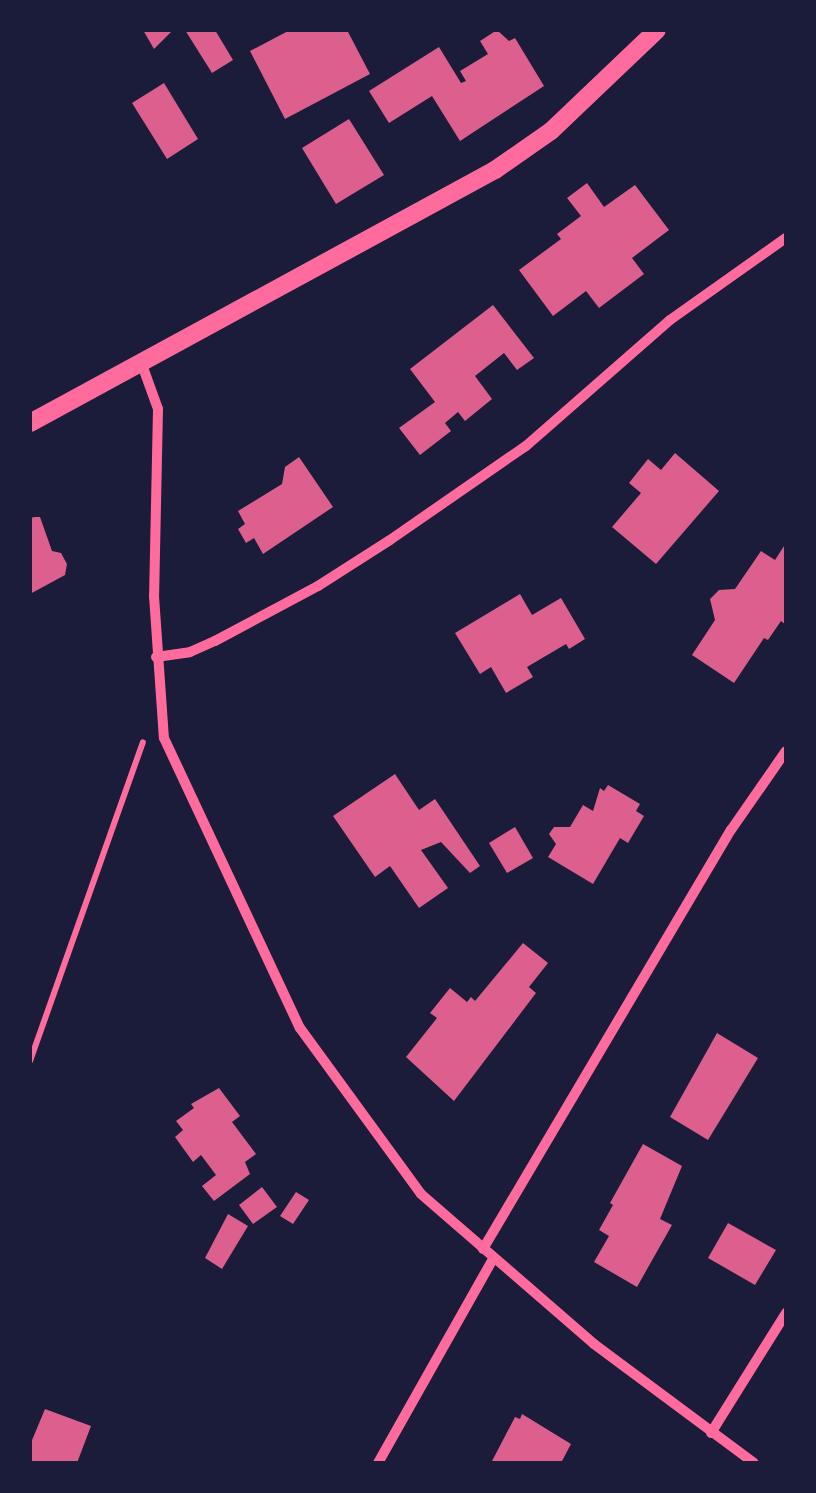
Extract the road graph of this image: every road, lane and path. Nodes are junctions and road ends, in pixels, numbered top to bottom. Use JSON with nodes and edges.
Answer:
{"nodes":[{"id":1,"x":657,"y":30,"type":"edge"},
{"id":2,"x":786,"y":238,"type":"edge"},
{"id":3,"x":140,"y":361,"type":"junction"},
{"id":4,"x":30,"y":422,"type":"edge"},
{"id":5,"x":156,"y":657,"type":"junction"},
{"id":6,"x":158,"y":698,"type":"junction"},
{"id":7,"x":786,"y":751,"type":"edge"},
{"id":8,"x":30,"y":1061,"type":"edge"},
{"id":9,"x":483,"y":1249,"type":"junction"},
{"id":10,"x":494,"y":1259,"type":"junction"},
{"id":11,"x":786,"y":1313,"type":"edge"},
{"id":12,"x":712,"y":1433,"type":"junction"},
{"id":13,"x":378,"y":1463,"type":"edge"},
{"id":14,"x":754,"y":1463,"type":"edge"}],
"edges":[{"from":1,"to":3,"type":"street"},
{"from":2,"to":5,"type":"street"},
{"from":3,"to":4,"type":"street"},
{"from":3,"to":5,"type":"street"},
{"from":5,"to":6,"type":"street"},
{"from":6,"to":8,"type":"path"},
{"from":6,"to":9,"type":"street"},
{"from":7,"to":9,"type":"street"},
{"from":9,"to":10,"type":"street"},
{"from":10,"to":12,"type":"street"},
{"from":10,"to":13,"type":"street"},
{"from":11,"to":12,"type":"street"},
{"from":12,"to":14,"type":"street"}]}
